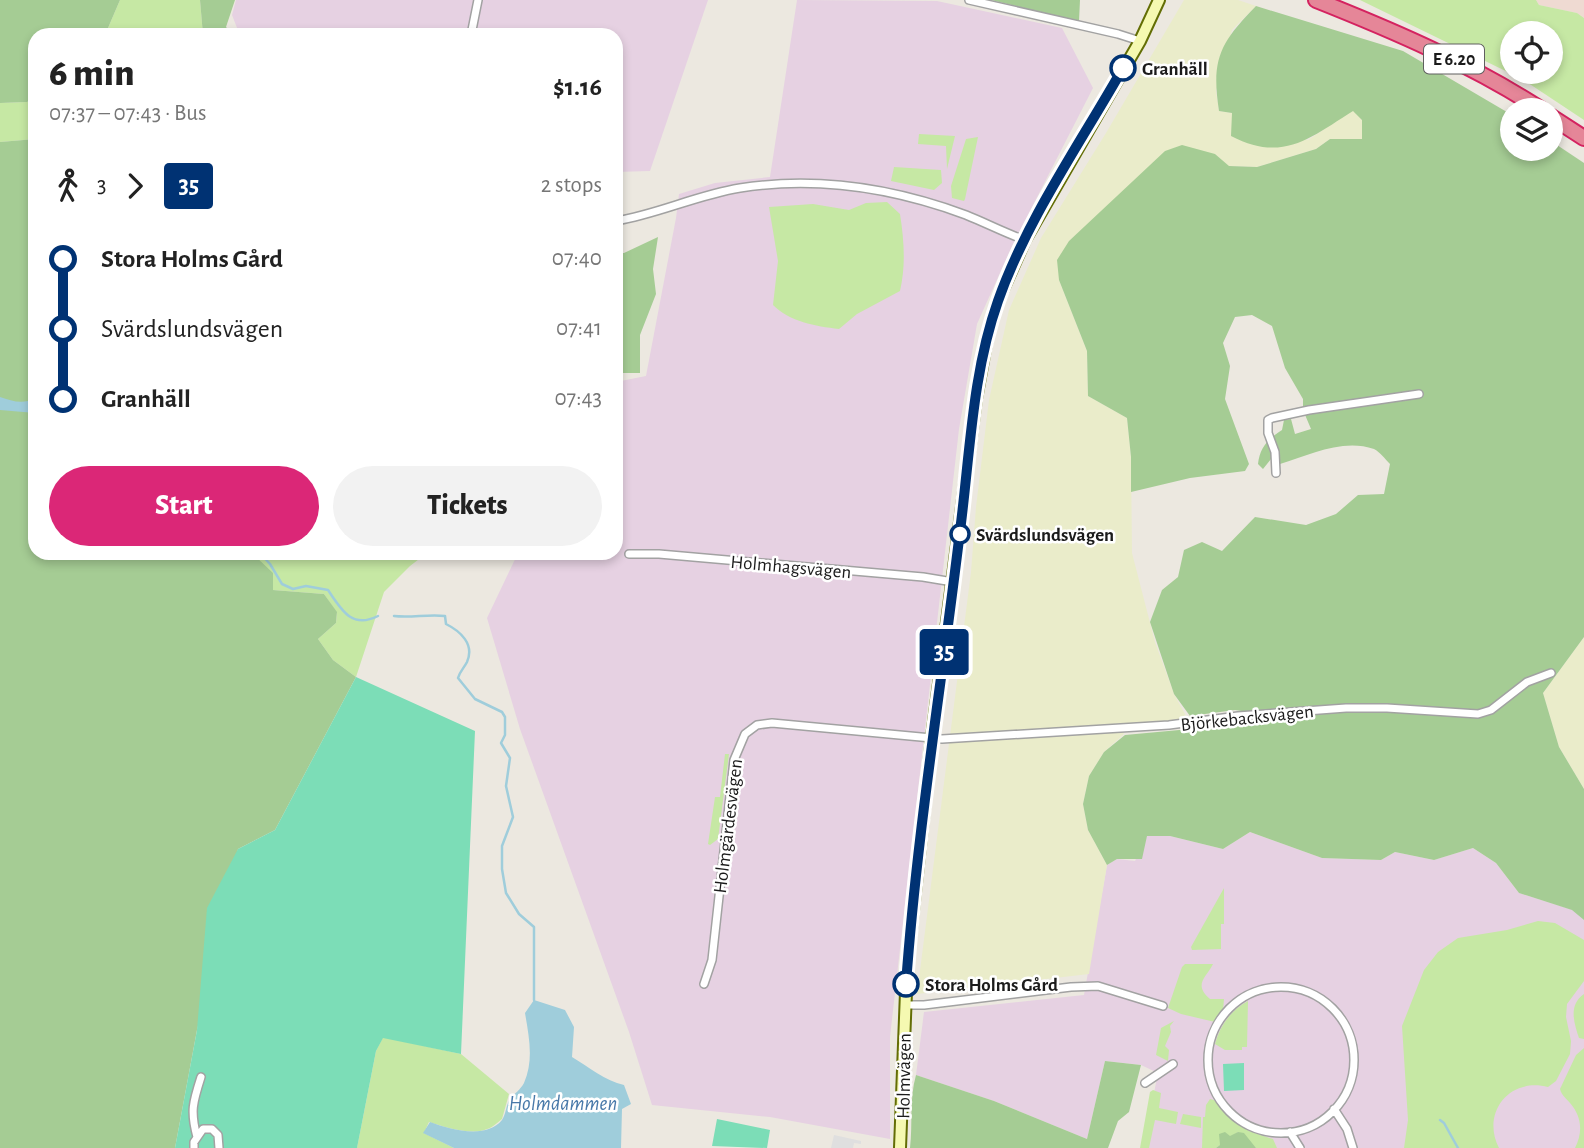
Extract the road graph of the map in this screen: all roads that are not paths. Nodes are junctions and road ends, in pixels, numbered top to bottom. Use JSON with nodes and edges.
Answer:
{"nodes":[{"id":1,"x":478,"y":0,"type":"edge"},
{"id":2,"x":969,"y":0,"type":"edge"},
{"id":3,"x":1159,"y":0,"type":"edge"},
{"id":4,"x":1316,"y":0,"type":"edge"},
{"id":5,"x":472,"y":28,"type":"edge"},
{"id":6,"x":1140,"y":41,"type":"junction"},
{"id":7,"x":1521,"y":98,"type":"edge"},
{"id":8,"x":1563,"y":124,"type":"edge"},
{"id":9,"x":1584,"y":138,"type":"edge"},
{"id":10,"x":623,"y":219,"type":"edge"},
{"id":11,"x":1025,"y":240,"type":"junction"},
{"id":12,"x":1419,"y":394,"type":"dead end"},
{"id":13,"x":1276,"y":473,"type":"dead end"},
{"id":14,"x":629,"y":554,"type":"dead end"},
{"id":15,"x":953,"y":582,"type":"junction"},
{"id":16,"x":1551,"y":673,"type":"dead end"},
{"id":17,"x":932,"y":737,"type":"junction"},
{"id":18,"x":704,"y":984,"type":"dead end"},
{"id":19,"x":905,"y":1005,"type":"junction"},
{"id":20,"x":1163,"y":1006,"type":"dead end"},
{"id":21,"x":1173,"y":1064,"type":"dead end"},
{"id":22,"x":201,"y":1077,"type":"dead end"},
{"id":23,"x":1145,"y":1083,"type":"dead end"},
{"id":24,"x":1334,"y":1109,"type":"junction"},
{"id":25,"x":1290,"y":1132,"type":"junction"},
{"id":26,"x":197,"y":1137,"type":"junction"},
{"id":27,"x":194,"y":1148,"type":"edge"},
{"id":28,"x":219,"y":1148,"type":"edge"},
{"id":29,"x":900,"y":1148,"type":"edge"},
{"id":30,"x":1300,"y":1148,"type":"edge"},
{"id":31,"x":1353,"y":1148,"type":"edge"}],
"edges":[{"from":1,"to":5,"type":"street"},
{"from":2,"to":6,"type":"street"},
{"from":3,"to":6,"type":"street","name":"Holmvägen"},
{"from":4,"to":7,"type":"highway","number":"E 6.20"},
{"from":6,"to":11,"type":"street","name":"Holmvägen"},
{"from":8,"to":9,"type":"highway"},
{"from":10,"to":11,"type":"street"},
{"from":11,"to":15,"type":"street","name":"Holmvägen"},
{"from":12,"to":13,"type":"street"},
{"from":14,"to":15,"type":"street","name":"Holmhagsvägen"},
{"from":15,"to":17,"type":"street","name":"Holmvägen"},
{"from":16,"to":17,"type":"street","name":"Björkebacksvägen"},
{"from":17,"to":18,"type":"street","name":"Holmgärdesvägen"},
{"from":17,"to":19,"type":"street","name":"Holmvägen"},
{"from":19,"to":20,"type":"street","name":"Holmvägen"},
{"from":19,"to":29,"type":"street","name":"Holmvägen"},
{"from":21,"to":23,"type":"street"},
{"from":22,"to":26,"type":"street"},
{"from":24,"to":25,"type":"street"},
{"from":24,"to":25,"type":"street"},
{"from":24,"to":31,"type":"street"},
{"from":25,"to":30,"type":"street"},
{"from":26,"to":27,"type":"street"},
{"from":26,"to":28,"type":"street"}]}
